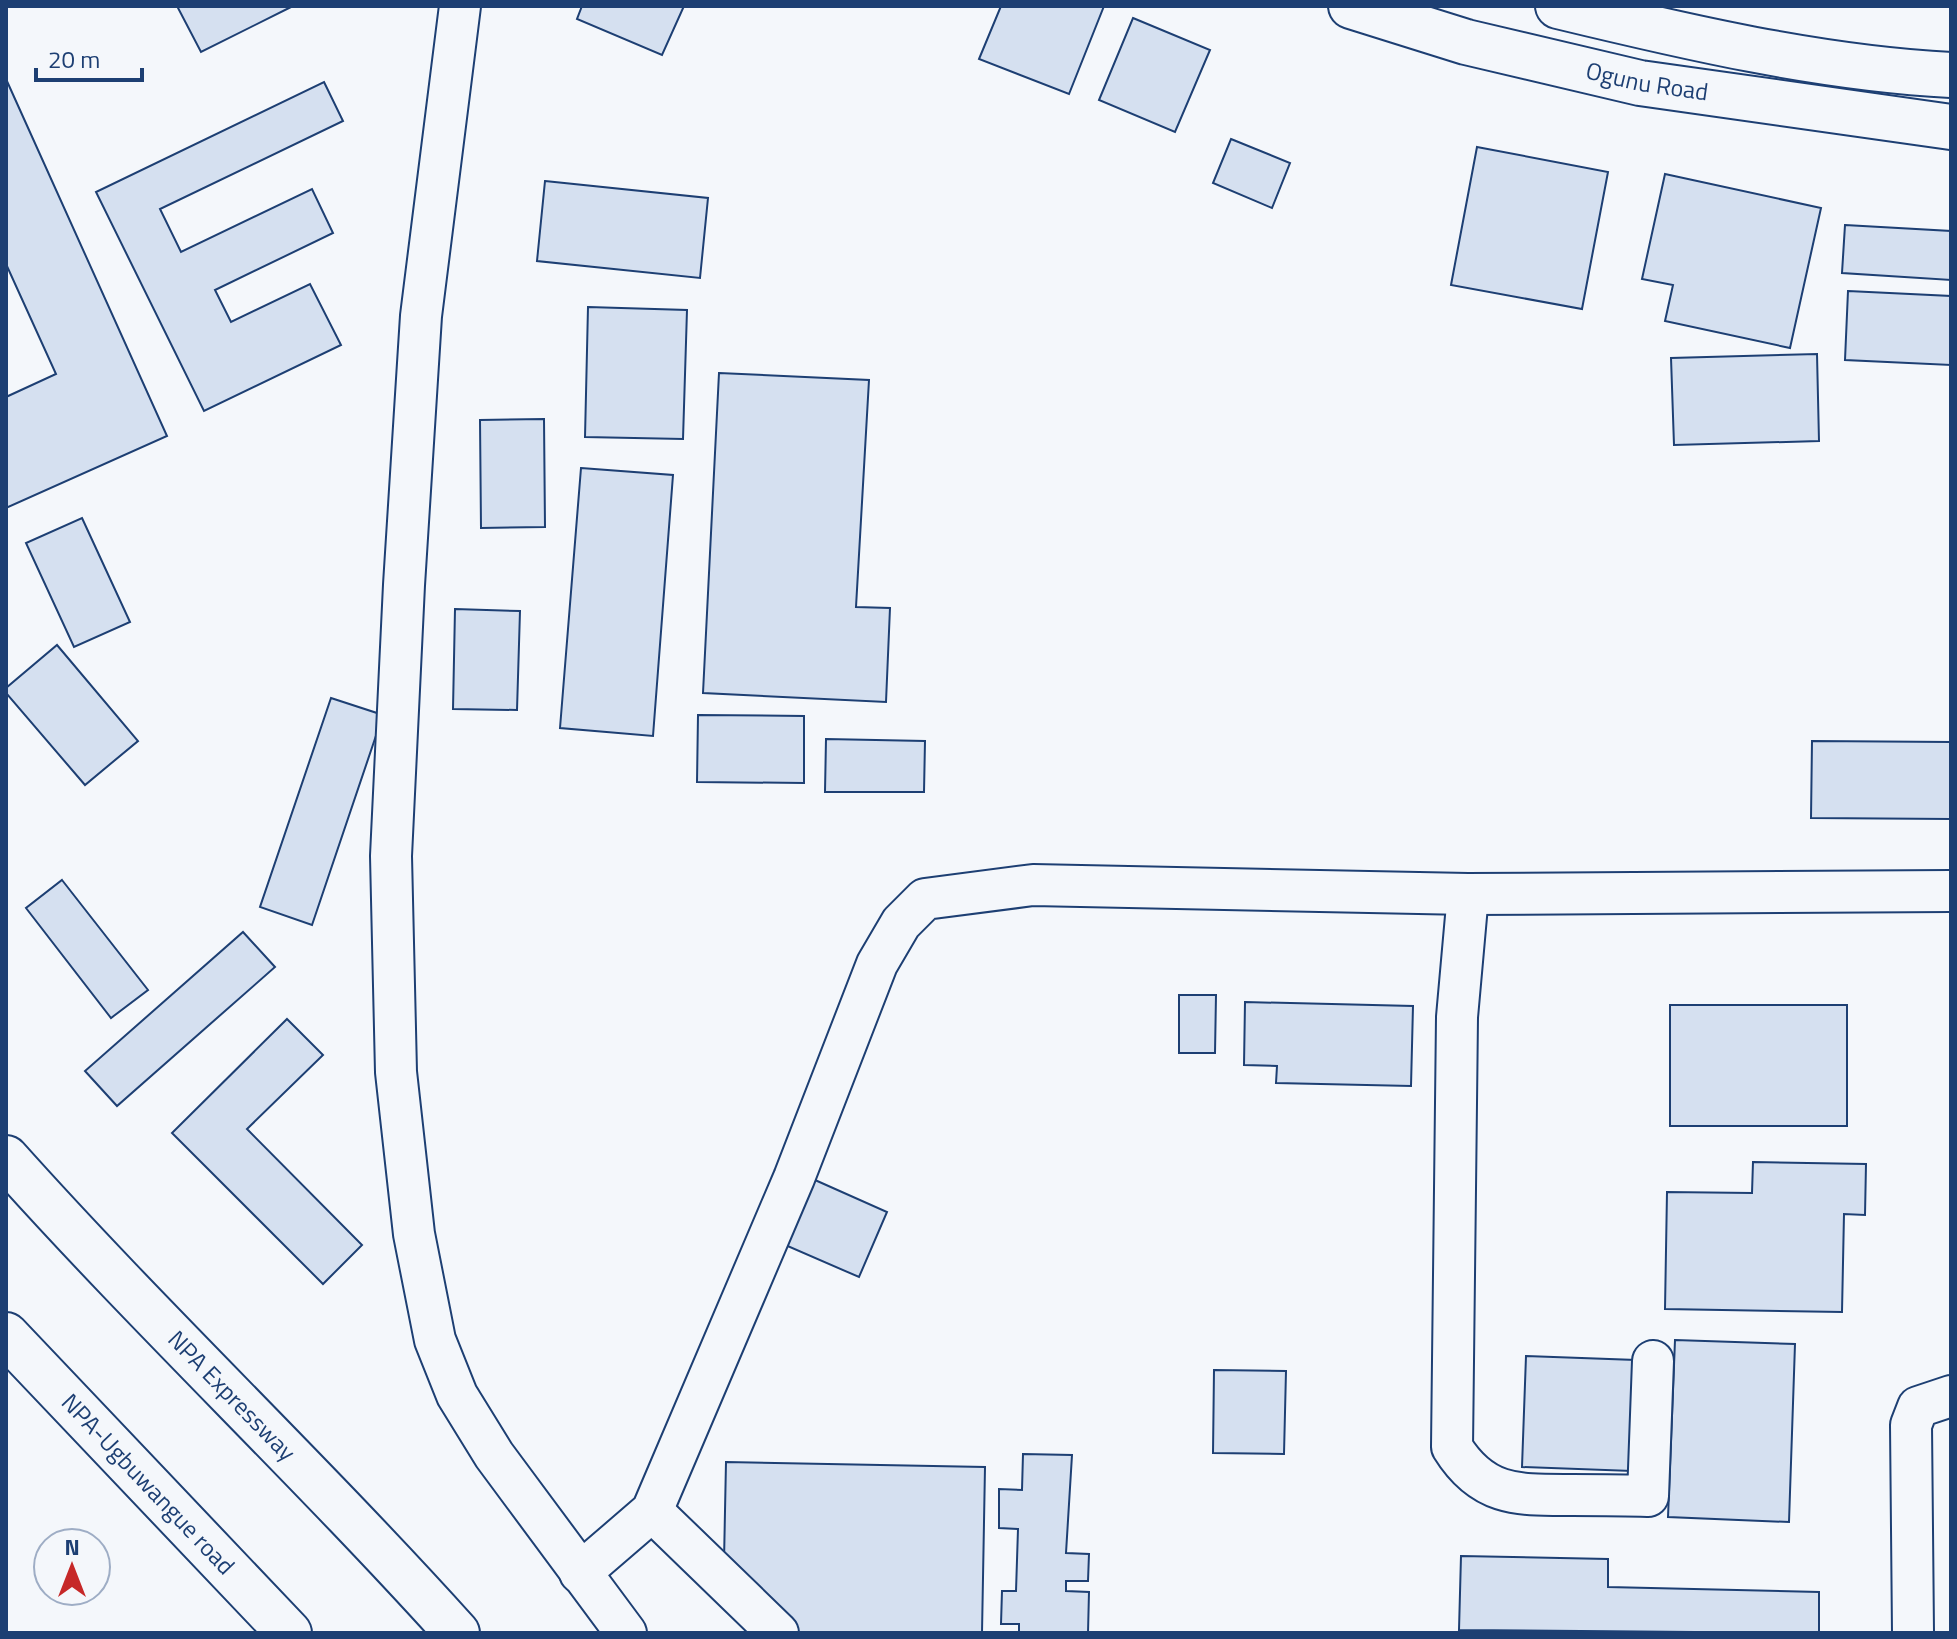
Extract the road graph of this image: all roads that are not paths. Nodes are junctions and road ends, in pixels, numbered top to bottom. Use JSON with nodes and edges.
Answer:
{"nodes":[{"id":1,"x":460,"y":6,"type":"edge"},
{"id":2,"x":1351,"y":6,"type":"edge"},
{"id":3,"x":1558,"y":6,"type":"edge"},
{"id":4,"x":1951,"y":75,"type":"edge"},
{"id":5,"x":1951,"y":127,"type":"edge"},
{"id":6,"x":1951,"y":891,"type":"edge"},
{"id":7,"x":1468,"y":894,"type":"junction"},
{"id":8,"x":6,"y":1158,"type":"edge"},
{"id":9,"x":6,"y":1335,"type":"edge"},
{"id":10,"x":1653,"y":1361,"type":"dead end"},
{"id":11,"x":1951,"y":1396,"type":"edge"},
{"id":12,"x":652,"y":1511,"type":"junction"},
{"id":13,"x":580,"y":1573,"type":"junction"},
{"id":14,"x":289,"y":1633,"type":"edge"},
{"id":15,"x":457,"y":1633,"type":"edge"},
{"id":16,"x":626,"y":1633,"type":"edge"},
{"id":17,"x":778,"y":1633,"type":"edge"},
{"id":18,"x":1913,"y":1633,"type":"edge"}],
"edges":[{"from":1,"to":13,"type":"street"},
{"from":2,"to":5,"type":"main road","name":"Ogunu Road"},
{"from":3,"to":4,"type":"main road"},
{"from":6,"to":7,"type":"street"},
{"from":7,"to":10,"type":"street"},
{"from":7,"to":12,"type":"street"},
{"from":8,"to":15,"type":"main road","name":"NPA Expressway"},
{"from":9,"to":14,"type":"main road","name":"NPA-Ugbuwangue road"},
{"from":11,"to":18,"type":"street"},
{"from":12,"to":13,"type":"street"},
{"from":12,"to":17,"type":"street"},
{"from":13,"to":16,"type":"street"}]}
